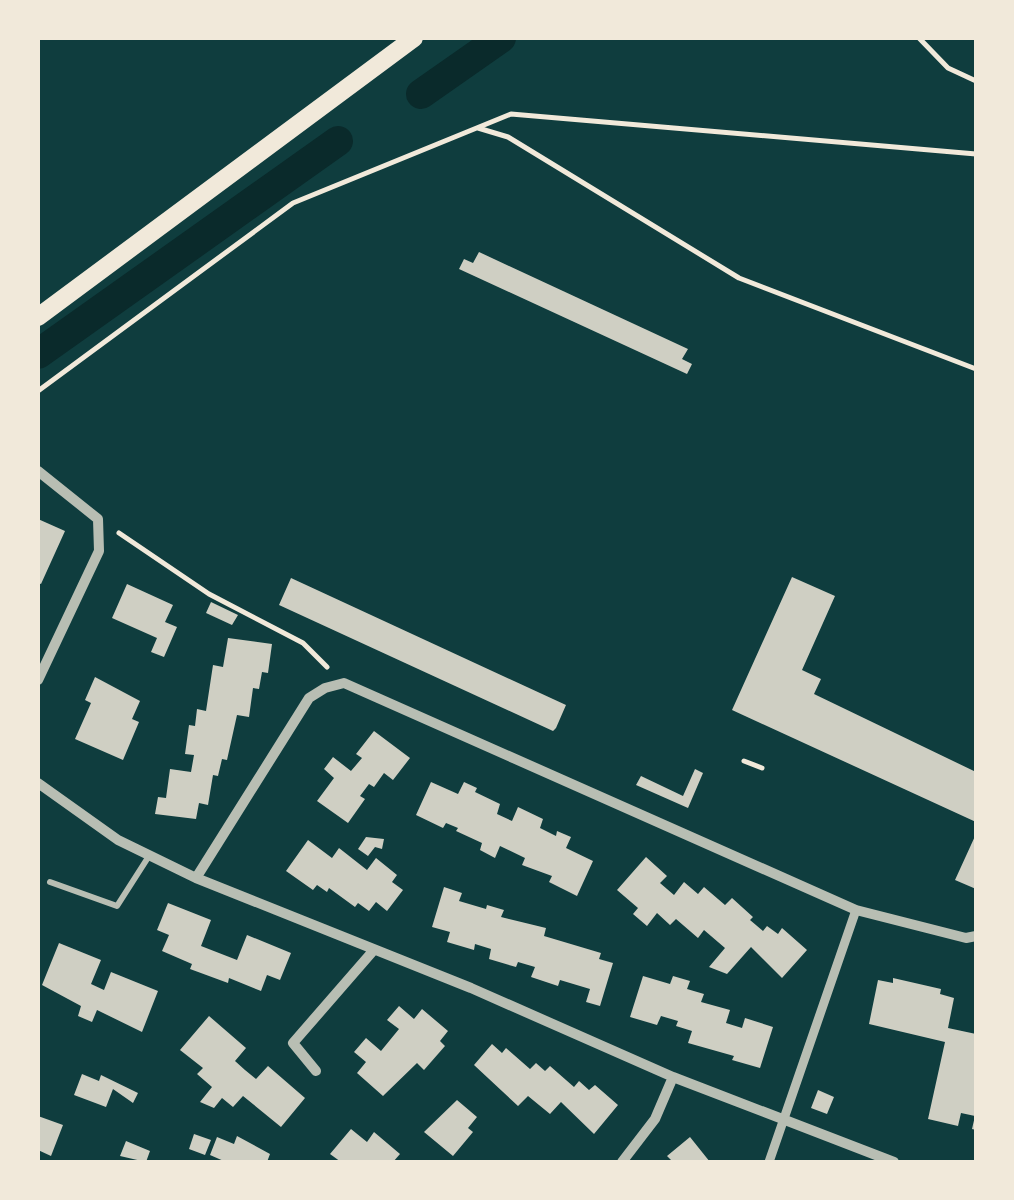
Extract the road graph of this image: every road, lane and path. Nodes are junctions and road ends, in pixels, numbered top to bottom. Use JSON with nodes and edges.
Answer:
{"nodes":[{"id":1,"x":414,"y":38,"type":"edge"},
{"id":2,"x":919,"y":38,"type":"edge"},
{"id":3,"x":976,"y":81,"type":"edge"},
{"id":4,"x":478,"y":128,"type":"junction"},
{"id":5,"x":976,"y":154,"type":"edge"},
{"id":6,"x":38,"y":318,"type":"edge"},
{"id":7,"x":976,"y":369,"type":"edge"},
{"id":8,"x":38,"y":392,"type":"edge"},
{"id":9,"x":38,"y":471,"type":"edge"},
{"id":10,"x":98,"y":519,"type":"junction"},
{"id":11,"x":38,"y":680,"type":"edge"},
{"id":12,"x":344,"y":683,"type":"junction"},
{"id":13,"x":744,"y":761,"type":"dead end"},
{"id":14,"x":762,"y":768,"type":"dead end"},
{"id":15,"x":38,"y":783,"type":"edge"},
{"id":16,"x":150,"y":856,"type":"junction"},
{"id":17,"x":196,"y":878,"type":"junction"},
{"id":18,"x":50,"y":882,"type":"dead end"},
{"id":19,"x":856,"y":910,"type":"junction"},
{"id":20,"x":976,"y":936,"type":"edge"},
{"id":21,"x":373,"y":952,"type":"junction"},
{"id":22,"x":316,"y":1071,"type":"dead end"},
{"id":23,"x":672,"y":1077,"type":"junction"},
{"id":24,"x":784,"y":1119,"type":"junction"},
{"id":25,"x":622,"y":1162,"type":"edge"},
{"id":26,"x":769,"y":1162,"type":"edge"},
{"id":27,"x":894,"y":1162,"type":"edge"}],
"edges":[{"from":1,"to":6,"type":"main road"},
{"from":2,"to":3,"type":"path"},
{"from":4,"to":5,"type":"path"},
{"from":4,"to":7,"type":"path"},
{"from":4,"to":8,"type":"path"},
{"from":9,"to":10,"type":"street"},
{"from":10,"to":11,"type":"street"},
{"from":10,"to":12,"type":"path"},
{"from":12,"to":17,"type":"street"},
{"from":12,"to":19,"type":"street"},
{"from":13,"to":14,"type":"path"},
{"from":15,"to":16,"type":"street"},
{"from":16,"to":17,"type":"street"},
{"from":16,"to":18,"type":"lane"},
{"from":17,"to":21,"type":"street"},
{"from":19,"to":20,"type":"street"},
{"from":19,"to":24,"type":"street"},
{"from":21,"to":22,"type":"street"},
{"from":21,"to":23,"type":"street"},
{"from":23,"to":24,"type":"street"},
{"from":23,"to":25,"type":"street"},
{"from":24,"to":26,"type":"street"},
{"from":24,"to":27,"type":"street"}]}
